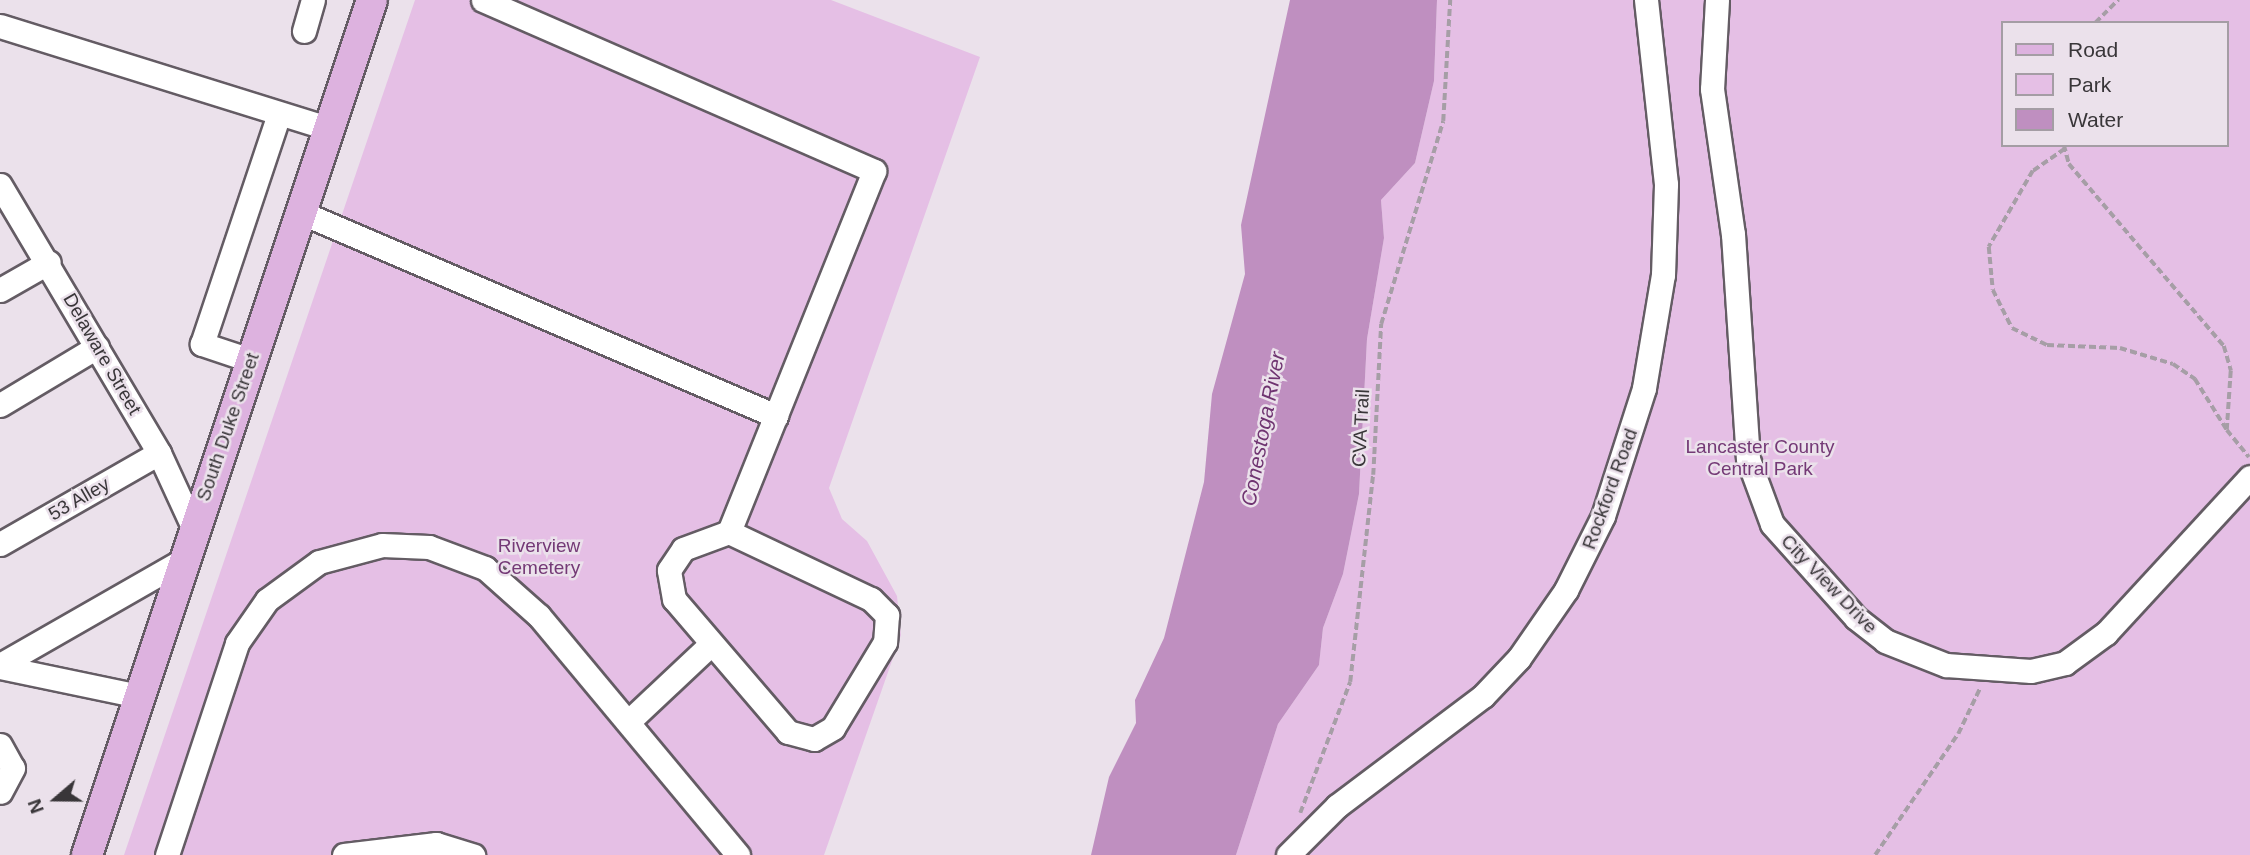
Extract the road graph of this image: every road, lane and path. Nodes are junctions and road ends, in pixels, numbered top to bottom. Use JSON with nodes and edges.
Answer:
{"nodes":[{"id":1,"x":313,"y":0,"type":"edge"},
{"id":2,"x":372,"y":0,"type":"edge"},
{"id":3,"x":483,"y":0,"type":"edge"},
{"id":4,"x":1450,"y":0,"type":"edge"},
{"id":5,"x":1646,"y":0,"type":"edge"},
{"id":6,"x":1717,"y":0,"type":"edge"},
{"id":7,"x":2118,"y":0,"type":"edge"},
{"id":8,"x":2097,"y":21,"type":"edge"},
{"id":9,"x":0,"y":26,"type":"edge"},
{"id":10,"x":304,"y":31,"type":"dead end"},
{"id":11,"x":279,"y":114,"type":"junction"},
{"id":12,"x":328,"y":128,"type":"junction"},
{"id":13,"x":2065,"y":147,"type":"edge"},
{"id":14,"x":1,"y":184,"type":"edge"},
{"id":15,"x":300,"y":212,"type":"junction"},
{"id":16,"x":49,"y":262,"type":"junction"},
{"id":17,"x":0,"y":290,"type":"edge"},
{"id":18,"x":97,"y":347,"type":"junction"},
{"id":19,"x":250,"y":360,"type":"junction"},
{"id":20,"x":0,"y":405,"type":"edge"},
{"id":21,"x":776,"y":415,"type":"junction"},
{"id":22,"x":2227,"y":430,"type":"junction"},
{"id":23,"x":159,"y":453,"type":"junction"},
{"id":24,"x":2250,"y":457,"type":"edge"},
{"id":25,"x":2250,"y":477,"type":"edge"},
{"id":26,"x":194,"y":529,"type":"junction"},
{"id":27,"x":729,"y":532,"type":"junction"},
{"id":28,"x":0,"y":544,"type":"edge"},
{"id":29,"x":183,"y":560,"type":"junction"},
{"id":30,"x":710,"y":645,"type":"junction"},
{"id":31,"x":0,"y":666,"type":"edge"},
{"id":32,"x":1988,"y":671,"type":"junction"},
{"id":33,"x":139,"y":696,"type":"junction"},
{"id":34,"x":628,"y":722,"type":"junction"},
{"id":35,"x":0,"y":745,"type":"edge"},
{"id":36,"x":0,"y":792,"type":"edge"},
{"id":37,"x":1298,"y":821,"type":"dead end"},
{"id":38,"x":87,"y":855,"type":"edge"},
{"id":39,"x":167,"y":855,"type":"edge"},
{"id":40,"x":344,"y":855,"type":"edge"},
{"id":41,"x":473,"y":855,"type":"edge"},
{"id":42,"x":738,"y":855,"type":"edge"},
{"id":43,"x":1288,"y":855,"type":"edge"},
{"id":44,"x":1875,"y":855,"type":"edge"}],
"edges":[{"from":1,"to":10,"type":"street"},
{"from":2,"to":12,"type":"main road","name":"South Duke Street"},
{"from":3,"to":21,"type":"street"},
{"from":4,"to":37,"type":"path","name":"CVA Trail"},
{"from":5,"to":43,"type":"street","name":"Rockford Road"},
{"from":6,"to":32,"type":"street","name":"City View Drive"},
{"from":7,"to":8,"type":"path"},
{"from":9,"to":11,"type":"street"},
{"from":11,"to":12,"type":"street"},
{"from":11,"to":19,"type":"street"},
{"from":12,"to":15,"type":"main road","name":"South Duke Street"},
{"from":13,"to":22,"type":"path"},
{"from":13,"to":22,"type":"path"},
{"from":14,"to":16,"type":"street","name":"Delaware Street"},
{"from":15,"to":19,"type":"main road","name":"South Duke Street"},
{"from":15,"to":21,"type":"street"},
{"from":16,"to":17,"type":"street"},
{"from":16,"to":18,"type":"street","name":"Delaware Street"},
{"from":18,"to":20,"type":"street"},
{"from":18,"to":23,"type":"street","name":"Delaware Street"},
{"from":19,"to":26,"type":"main road","name":"South Duke Street"},
{"from":21,"to":27,"type":"street"},
{"from":22,"to":24,"type":"path"},
{"from":23,"to":26,"type":"street","name":"Delaware Street"},
{"from":23,"to":28,"type":"street","name":"53 Alley"},
{"from":25,"to":32,"type":"street","name":"City View Drive"},
{"from":26,"to":29,"type":"main road","name":"South Duke Street"},
{"from":27,"to":30,"type":"street"},
{"from":27,"to":30,"type":"street"},
{"from":29,"to":31,"type":"street"},
{"from":29,"to":33,"type":"main road","name":"South Duke Street"},
{"from":30,"to":34,"type":"street"},
{"from":31,"to":33,"type":"street"},
{"from":32,"to":44,"type":"path"},
{"from":33,"to":38,"type":"main road","name":"South Duke Street"},
{"from":34,"to":39,"type":"street"},
{"from":34,"to":42,"type":"street"},
{"from":35,"to":36,"type":"street"},
{"from":40,"to":41,"type":"street"}]}
